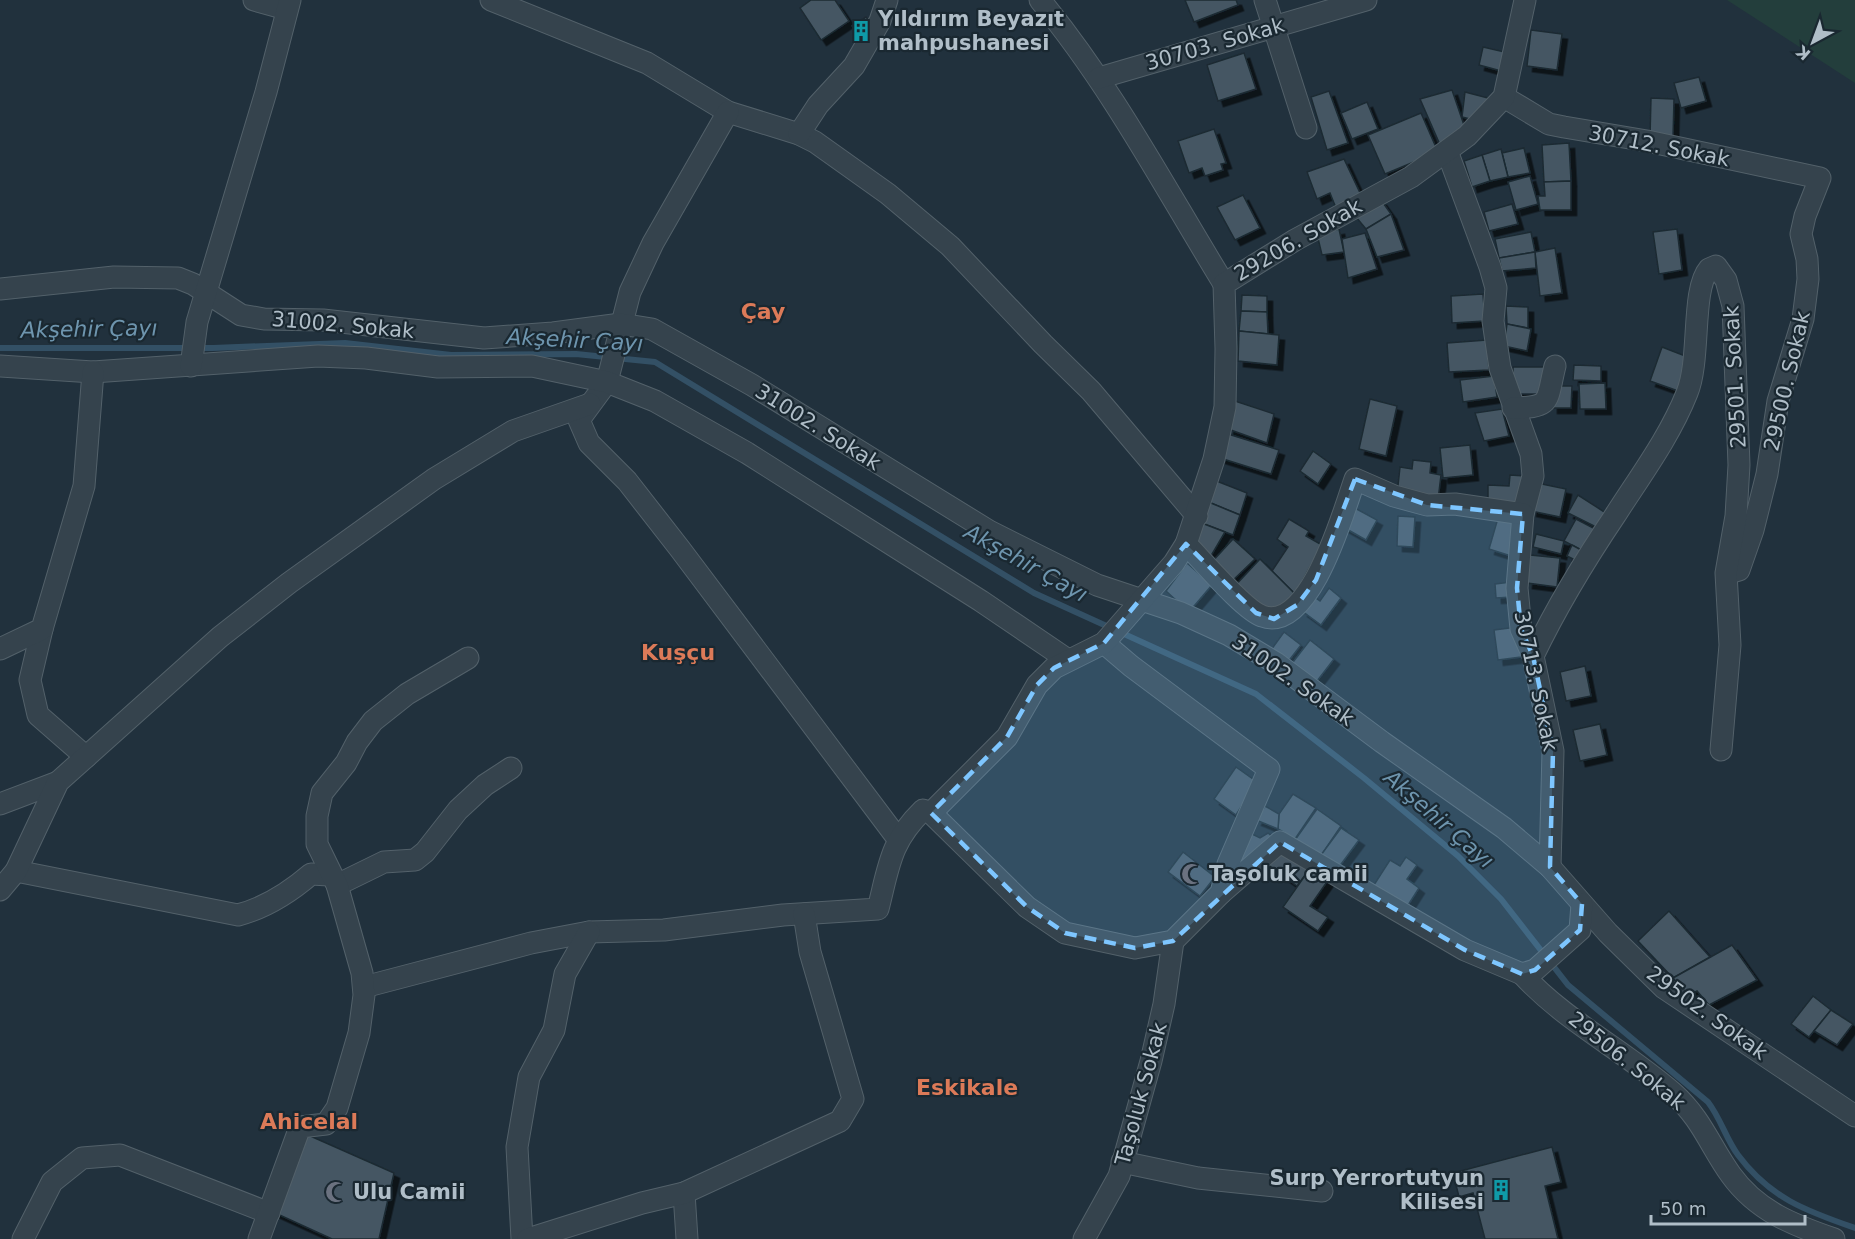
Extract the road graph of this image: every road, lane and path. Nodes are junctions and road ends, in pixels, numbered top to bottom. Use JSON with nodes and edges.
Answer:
{"nodes":[{"id":1,"x":254,"y":0,"type":"edge"},
{"id":2,"x":491,"y":0,"type":"edge"},
{"id":3,"x":887,"y":0,"type":"edge"},
{"id":4,"x":1040,"y":0,"type":"edge"},
{"id":5,"x":1265,"y":0,"type":"edge"},
{"id":6,"x":1366,"y":0,"type":"edge"},
{"id":7,"x":1525,"y":0,"type":"edge"},
{"id":8,"x":288,"y":5,"type":"edge"},
{"id":9,"x":1274,"y":27,"type":"junction"},
{"id":10,"x":1099,"y":78,"type":"junction"},
{"id":11,"x":1504,"y":97,"type":"junction"},
{"id":12,"x":728,"y":112,"type":"junction"},
{"id":13,"x":1306,"y":128,"type":"dead end"},
{"id":14,"x":799,"y":134,"type":"junction"},
{"id":15,"x":1447,"y":151,"type":"junction"},
{"id":16,"x":1820,"y":178,"type":"joint"},
{"id":17,"x":1224,"y":284,"type":"junction"},
{"id":18,"x":0,"y":289,"type":"edge"},
{"id":19,"x":207,"y":292,"type":"junction"},
{"id":20,"x":621,"y":324,"type":"junction"},
{"id":21,"x":0,"y":366,"type":"edge"},
{"id":22,"x":191,"y":366,"type":"junction"},
{"id":23,"x":1555,"y":366,"type":"dead end"},
{"id":24,"x":93,"y":372,"type":"junction"},
{"id":25,"x":607,"y":382,"type":"junction"},
{"id":26,"x":590,"y":404,"type":"junction"},
{"id":27,"x":1513,"y":408,"type":"junction"},
{"id":28,"x":1523,"y":514,"type":"junction"},
{"id":29,"x":1197,"y":516,"type":"junction"},
{"id":30,"x":1186,"y":544,"type":"junction"},
{"id":31,"x":1726,"y":573,"type":"junction"},
{"id":32,"x":1141,"y":600,"type":"junction"},
{"id":33,"x":42,"y":629,"type":"junction"},
{"id":34,"x":1104,"y":643,"type":"junction"},
{"id":35,"x":0,"y":649,"type":"edge"},
{"id":36,"x":1533,"y":656,"type":"junction"},
{"id":37,"x":468,"y":658,"type":"dead end"},
{"id":38,"x":1068,"y":660,"type":"junction"},
{"id":39,"x":1721,"y":750,"type":"dead end"},
{"id":40,"x":86,"y":758,"type":"junction"},
{"id":41,"x":511,"y":768,"type":"dead end"},
{"id":42,"x":58,"y":782,"type":"junction"},
{"id":43,"x":0,"y":804,"type":"edge"},
{"id":44,"x":931,"y":813,"type":"junction"},
{"id":45,"x":898,"y":839,"type":"junction"},
{"id":46,"x":1550,"y":867,"type":"junction"},
{"id":47,"x":16,"y":871,"type":"junction"},
{"id":48,"x":333,"y":880,"type":"junction"},
{"id":49,"x":0,"y":890,"type":"edge"},
{"id":50,"x":1221,"y":893,"type":"junction"},
{"id":51,"x":1582,"y":903,"type":"junction"},
{"id":52,"x":804,"y":914,"type":"junction"},
{"id":53,"x":589,"y":932,"type":"junction"},
{"id":54,"x":1173,"y":941,"type":"junction"},
{"id":55,"x":1528,"y":972,"type":"junction"},
{"id":56,"x":364,"y":987,"type":"junction"},
{"id":57,"x":1855,"y":1116,"type":"edge"},
{"id":58,"x":1122,"y":1162,"type":"junction"},
{"id":59,"x":1322,"y":1191,"type":"dead end"},
{"id":60,"x":684,"y":1193,"type":"junction"},
{"id":61,"x":269,"y":1213,"type":"junction"},
{"id":62,"x":23,"y":1239,"type":"edge"},
{"id":63,"x":258,"y":1239,"type":"edge"},
{"id":64,"x":522,"y":1239,"type":"edge"},
{"id":65,"x":528,"y":1239,"type":"edge"},
{"id":66,"x":687,"y":1239,"type":"edge"},
{"id":67,"x":1084,"y":1239,"type":"edge"},
{"id":68,"x":1834,"y":1239,"type":"edge"}],
"edges":[{"from":1,"to":8,"type":"street"},
{"from":2,"to":12,"type":"street"},
{"from":3,"to":14,"type":"street"},
{"from":4,"to":10,"type":"street"},
{"from":5,"to":9,"type":"street"},
{"from":6,"to":9,"type":"street","name":"30703. Sokak"},
{"from":7,"to":11,"type":"street"},
{"from":8,"to":19,"type":"street"},
{"from":9,"to":10,"type":"street","name":"30703. Sokak"},
{"from":9,"to":13,"type":"street"},
{"from":10,"to":17,"type":"street"},
{"from":11,"to":15,"type":"street","name":"29206. Sokak"},
{"from":11,"to":16,"type":"street","name":"30712. Sokak"},
{"from":12,"to":14,"type":"street"},
{"from":12,"to":20,"type":"street"},
{"from":14,"to":29,"type":"street"},
{"from":15,"to":17,"type":"street","name":"29206. Sokak"},
{"from":15,"to":27,"type":"street","name":"30713. Sokak"},
{"from":16,"to":31,"type":"street","name":"29500. Sokak"},
{"from":17,"to":29,"type":"street","name":"29206. Sokak"},
{"from":18,"to":19,"type":"street","name":"31002. Sokak"},
{"from":19,"to":20,"type":"street","name":"31002. Sokak"},
{"from":19,"to":22,"type":"street"},
{"from":20,"to":25,"type":"street"},
{"from":20,"to":32,"type":"street","name":"31002. Sokak"},
{"from":21,"to":24,"type":"street"},
{"from":22,"to":24,"type":"street"},
{"from":22,"to":25,"type":"street"},
{"from":23,"to":27,"type":"street"},
{"from":24,"to":33,"type":"street"},
{"from":25,"to":26,"type":"street"},
{"from":25,"to":38,"type":"street"},
{"from":26,"to":40,"type":"street"},
{"from":26,"to":45,"type":"street"},
{"from":27,"to":28,"type":"street","name":"30713. Sokak"},
{"from":28,"to":30,"type":"street"},
{"from":28,"to":36,"type":"street","name":"30713. Sokak"},
{"from":29,"to":30,"type":"street","name":"29206. Sokak"},
{"from":30,"to":32,"type":"street","name":"29206. Sokak"},
{"from":31,"to":36,"type":"street","name":"29501. Sokak"},
{"from":31,"to":39,"type":"street","name":"29501. Sokak"},
{"from":32,"to":34,"type":"street","name":"29206. Sokak"},
{"from":32,"to":46,"type":"street","name":"31002. Sokak"},
{"from":33,"to":35,"type":"street"},
{"from":33,"to":40,"type":"street"},
{"from":34,"to":38,"type":"street"},
{"from":34,"to":50,"type":"street"},
{"from":36,"to":46,"type":"street","name":"30713. Sokak"},
{"from":37,"to":48,"type":"street"},
{"from":38,"to":44,"type":"street"},
{"from":40,"to":42,"type":"street"},
{"from":41,"to":48,"type":"street"},
{"from":42,"to":43,"type":"street"},
{"from":42,"to":47,"type":"street"},
{"from":44,"to":45,"type":"street"},
{"from":44,"to":54,"type":"street"},
{"from":45,"to":52,"type":"street"},
{"from":46,"to":51,"type":"street","name":"29502. Sokak"},
{"from":47,"to":48,"type":"street"},
{"from":47,"to":49,"type":"street"},
{"from":48,"to":56,"type":"street"},
{"from":50,"to":54,"type":"street"},
{"from":50,"to":55,"type":"street"},
{"from":51,"to":55,"type":"street"},
{"from":51,"to":57,"type":"street","name":"29502. Sokak"},
{"from":52,"to":53,"type":"street"},
{"from":52,"to":60,"type":"street"},
{"from":53,"to":56,"type":"street"},
{"from":53,"to":64,"type":"street"},
{"from":54,"to":58,"type":"street","name":"Taşoluk Sokak"},
{"from":55,"to":68,"type":"street","name":"29506. Sokak"},
{"from":56,"to":61,"type":"street"},
{"from":58,"to":59,"type":"street"},
{"from":58,"to":67,"type":"street","name":"Taşoluk Sokak"},
{"from":60,"to":65,"type":"street"},
{"from":60,"to":66,"type":"street"},
{"from":61,"to":62,"type":"street"},
{"from":61,"to":63,"type":"street"}]}
